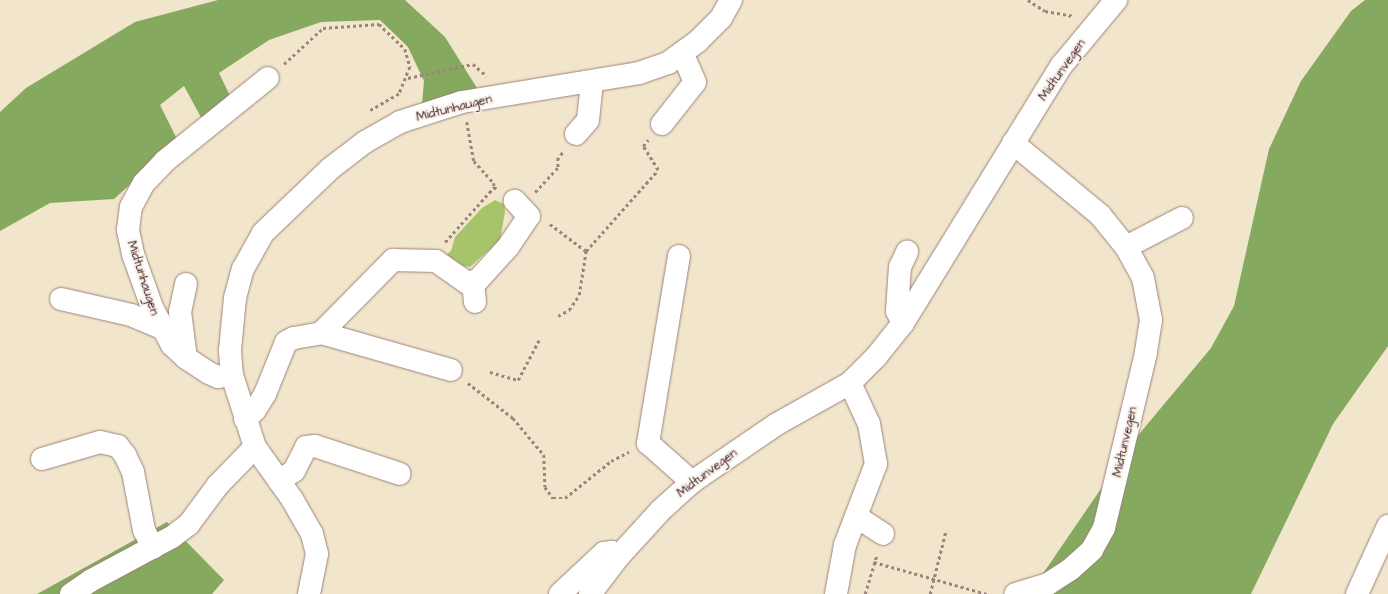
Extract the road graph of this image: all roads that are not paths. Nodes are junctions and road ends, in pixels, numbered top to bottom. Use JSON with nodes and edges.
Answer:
{"nodes":[{"id":1,"x":731,"y":0,"type":"edge"},
{"id":2,"x":1116,"y":0,"type":"edge"},
{"id":3,"x":682,"y":53,"type":"junction"},
{"id":4,"x":268,"y":78,"type":"road end"},
{"id":5,"x":592,"y":81,"type":"junction"},
{"id":6,"x":662,"y":124,"type":"road end"},
{"id":7,"x":576,"y":134,"type":"road end"},
{"id":8,"x":1013,"y":143,"type":"junction"},
{"id":9,"x":522,"y":208,"type":"road end"},
{"id":10,"x":1182,"y":218,"type":"dead end"},
{"id":11,"x":1126,"y":247,"type":"junction"},
{"id":12,"x":907,"y":252,"type":"dead end"},
{"id":13,"x":678,"y":256,"type":"dead end"},
{"id":14,"x":186,"y":284,"type":"dead end"},
{"id":15,"x":61,"y":299,"type":"dead end"},
{"id":16,"x":903,"y":323,"type":"junction"},
{"id":17,"x":160,"y":328,"type":"junction"},
{"id":18,"x":321,"y":333,"type":"junction"},
{"id":19,"x":186,"y":358,"type":"junction"},
{"id":20,"x":451,"y":370,"type":"road end"},
{"id":21,"x":232,"y":375,"type":"junction"},
{"id":22,"x":850,"y":384,"type":"junction"},
{"id":23,"x":245,"y":418,"type":"junction"},
{"id":24,"x":254,"y":447,"type":"junction"},
{"id":25,"x":42,"y":459,"type":"dead end"},
{"id":26,"x":400,"y":474,"type":"dead end"},
{"id":27,"x":278,"y":480,"type":"junction"},
{"id":28,"x":692,"y":482,"type":"junction"},
{"id":29,"x":857,"y":518,"type":"junction"},
{"id":30,"x":1388,"y":526,"type":"edge"},
{"id":31,"x":882,"y":534,"type":"dead end"},
{"id":32,"x":153,"y":548,"type":"junction"},
{"id":33,"x":619,"y":556,"type":"junction"},
{"id":34,"x":72,"y":594,"type":"edge"},
{"id":35,"x":309,"y":594,"type":"edge"},
{"id":36,"x":560,"y":594,"type":"edge"},
{"id":37,"x":590,"y":594,"type":"edge"},
{"id":38,"x":836,"y":594,"type":"edge"},
{"id":39,"x":1016,"y":594,"type":"edge"},
{"id":40,"x":1357,"y":594,"type":"edge"}],
"edges":[{"from":1,"to":3,"type":"street","name":"Midtunhaugen"},
{"from":2,"to":8,"type":"street","name":"Midtunvegen"},
{"from":3,"to":5,"type":"street","name":"Midtunhaugen"},
{"from":3,"to":6,"type":"street"},
{"from":4,"to":17,"type":"street","name":"Midtunhaugen"},
{"from":5,"to":7,"type":"street"},
{"from":5,"to":21,"type":"street","name":"Midtunhaugen"},
{"from":8,"to":11,"type":"street","name":"Midtunvegen"},
{"from":8,"to":16,"type":"street","name":"Midtunvegen"},
{"from":9,"to":18,"type":"street"},
{"from":10,"to":11,"type":"street"},
{"from":11,"to":39,"type":"street","name":"Midtunvegen"},
{"from":12,"to":16,"type":"street"},
{"from":13,"to":28,"type":"street"},
{"from":14,"to":19,"type":"street"},
{"from":15,"to":17,"type":"street"},
{"from":16,"to":22,"type":"street","name":"Midtunvegen"},
{"from":17,"to":19,"type":"street","name":"Midtunhaugen"},
{"from":18,"to":20,"type":"street"},
{"from":18,"to":23,"type":"street"},
{"from":19,"to":21,"type":"street","name":"Midtunhaugen"},
{"from":21,"to":23,"type":"street","name":"Midtunhaugen"},
{"from":22,"to":28,"type":"street","name":"Midtunvegen"},
{"from":22,"to":29,"type":"street"},
{"from":23,"to":24,"type":"street","name":"Midtunhaugen"},
{"from":24,"to":27,"type":"street","name":"Midtunhaugen"},
{"from":24,"to":32,"type":"street"},
{"from":25,"to":32,"type":"street"},
{"from":26,"to":27,"type":"street"},
{"from":27,"to":35,"type":"street","name":"Midtunhaugen"},
{"from":28,"to":33,"type":"street","name":"Midtunvegen"},
{"from":29,"to":31,"type":"street"},
{"from":29,"to":38,"type":"street"},
{"from":30,"to":40,"type":"street"},
{"from":32,"to":34,"type":"street"},
{"from":33,"to":36,"type":"street"},
{"from":33,"to":37,"type":"street","name":"Midtunvegen"}]}
